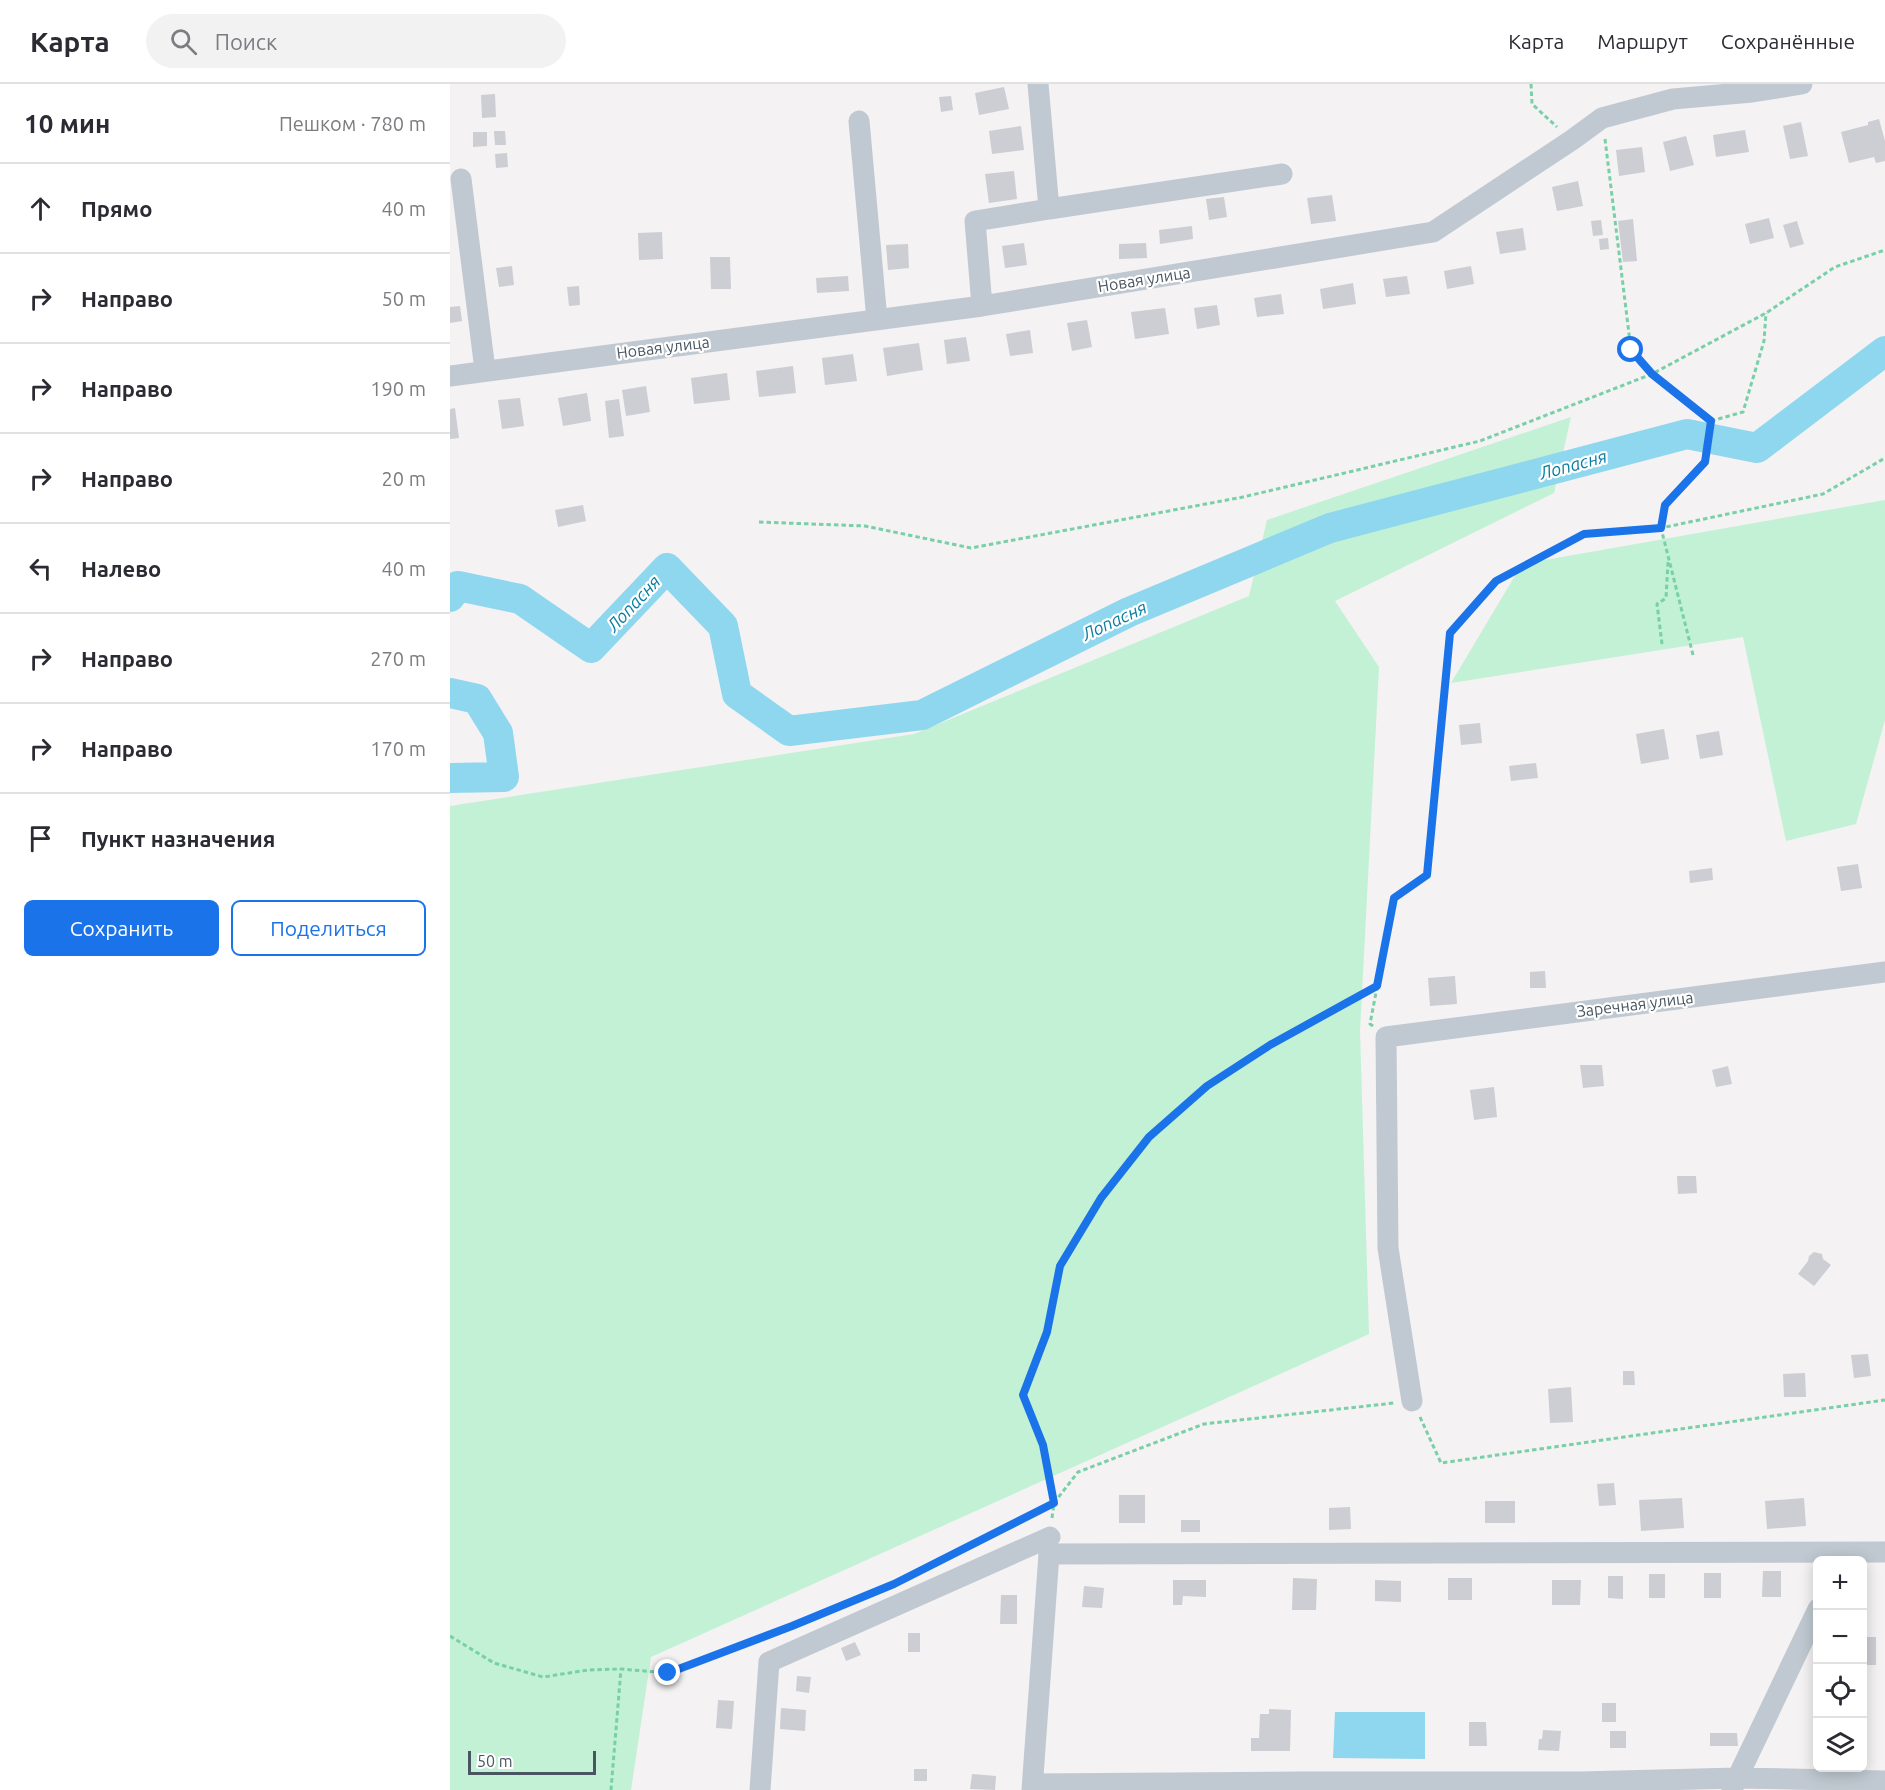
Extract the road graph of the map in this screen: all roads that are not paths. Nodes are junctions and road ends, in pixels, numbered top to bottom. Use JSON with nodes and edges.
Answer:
{"nodes":[{"id":1,"x":1038,"y":84,"type":"edge"},
{"id":2,"x":1802,"y":84,"type":"edge"},
{"id":3,"x":859,"y":121,"type":"dead end"},
{"id":4,"x":1282,"y":174,"type":"dead end"},
{"id":5,"x":461,"y":179,"type":"dead end"},
{"id":6,"x":1049,"y":209,"type":"junction"},
{"id":7,"x":982,"y":306,"type":"junction"},
{"id":8,"x":877,"y":320,"type":"junction"},
{"id":9,"x":485,"y":370,"type":"junction"},
{"id":10,"x":450,"y":376,"type":"edge"},
{"id":11,"x":1885,"y":972,"type":"edge"},
{"id":12,"x":1412,"y":1401,"type":"road end"},
{"id":13,"x":1050,"y":1546,"type":"junction"},
{"id":14,"x":1885,"y":1552,"type":"edge"},
{"id":15,"x":1842,"y":1556,"type":"edge"},
{"id":16,"x":1818,"y":1610,"type":"edge"},
{"id":17,"x":1885,"y":1781,"type":"edge"},
{"id":18,"x":1734,"y":1784,"type":"edge"},
{"id":19,"x":1301,"y":1786,"type":"edge"},
{"id":20,"x":1579,"y":1786,"type":"edge"},
{"id":21,"x":1032,"y":1787,"type":"edge"},
{"id":22,"x":760,"y":1790,"type":"edge"}],
"edges":[{"from":1,"to":6,"type":"street"},
{"from":2,"to":7,"type":"street","name":"Новая улица"},
{"from":3,"to":8,"type":"street"},
{"from":4,"to":6,"type":"street"},
{"from":5,"to":9,"type":"street"},
{"from":6,"to":7,"type":"street"},
{"from":7,"to":8,"type":"street","name":"Новая улица"},
{"from":8,"to":9,"type":"street","name":"Новая улица"},
{"from":9,"to":10,"type":"street","name":"Новая улица"},
{"from":11,"to":12,"type":"street","name":"Заречная улица"},
{"from":13,"to":15,"type":"street"},
{"from":13,"to":21,"type":"street"},
{"from":13,"to":22,"type":"street"},
{"from":14,"to":15,"type":"street"},
{"from":16,"to":18,"type":"street"},
{"from":17,"to":18,"type":"street"},
{"from":18,"to":20,"type":"street"},
{"from":19,"to":20,"type":"street"},
{"from":19,"to":21,"type":"street"}]}
